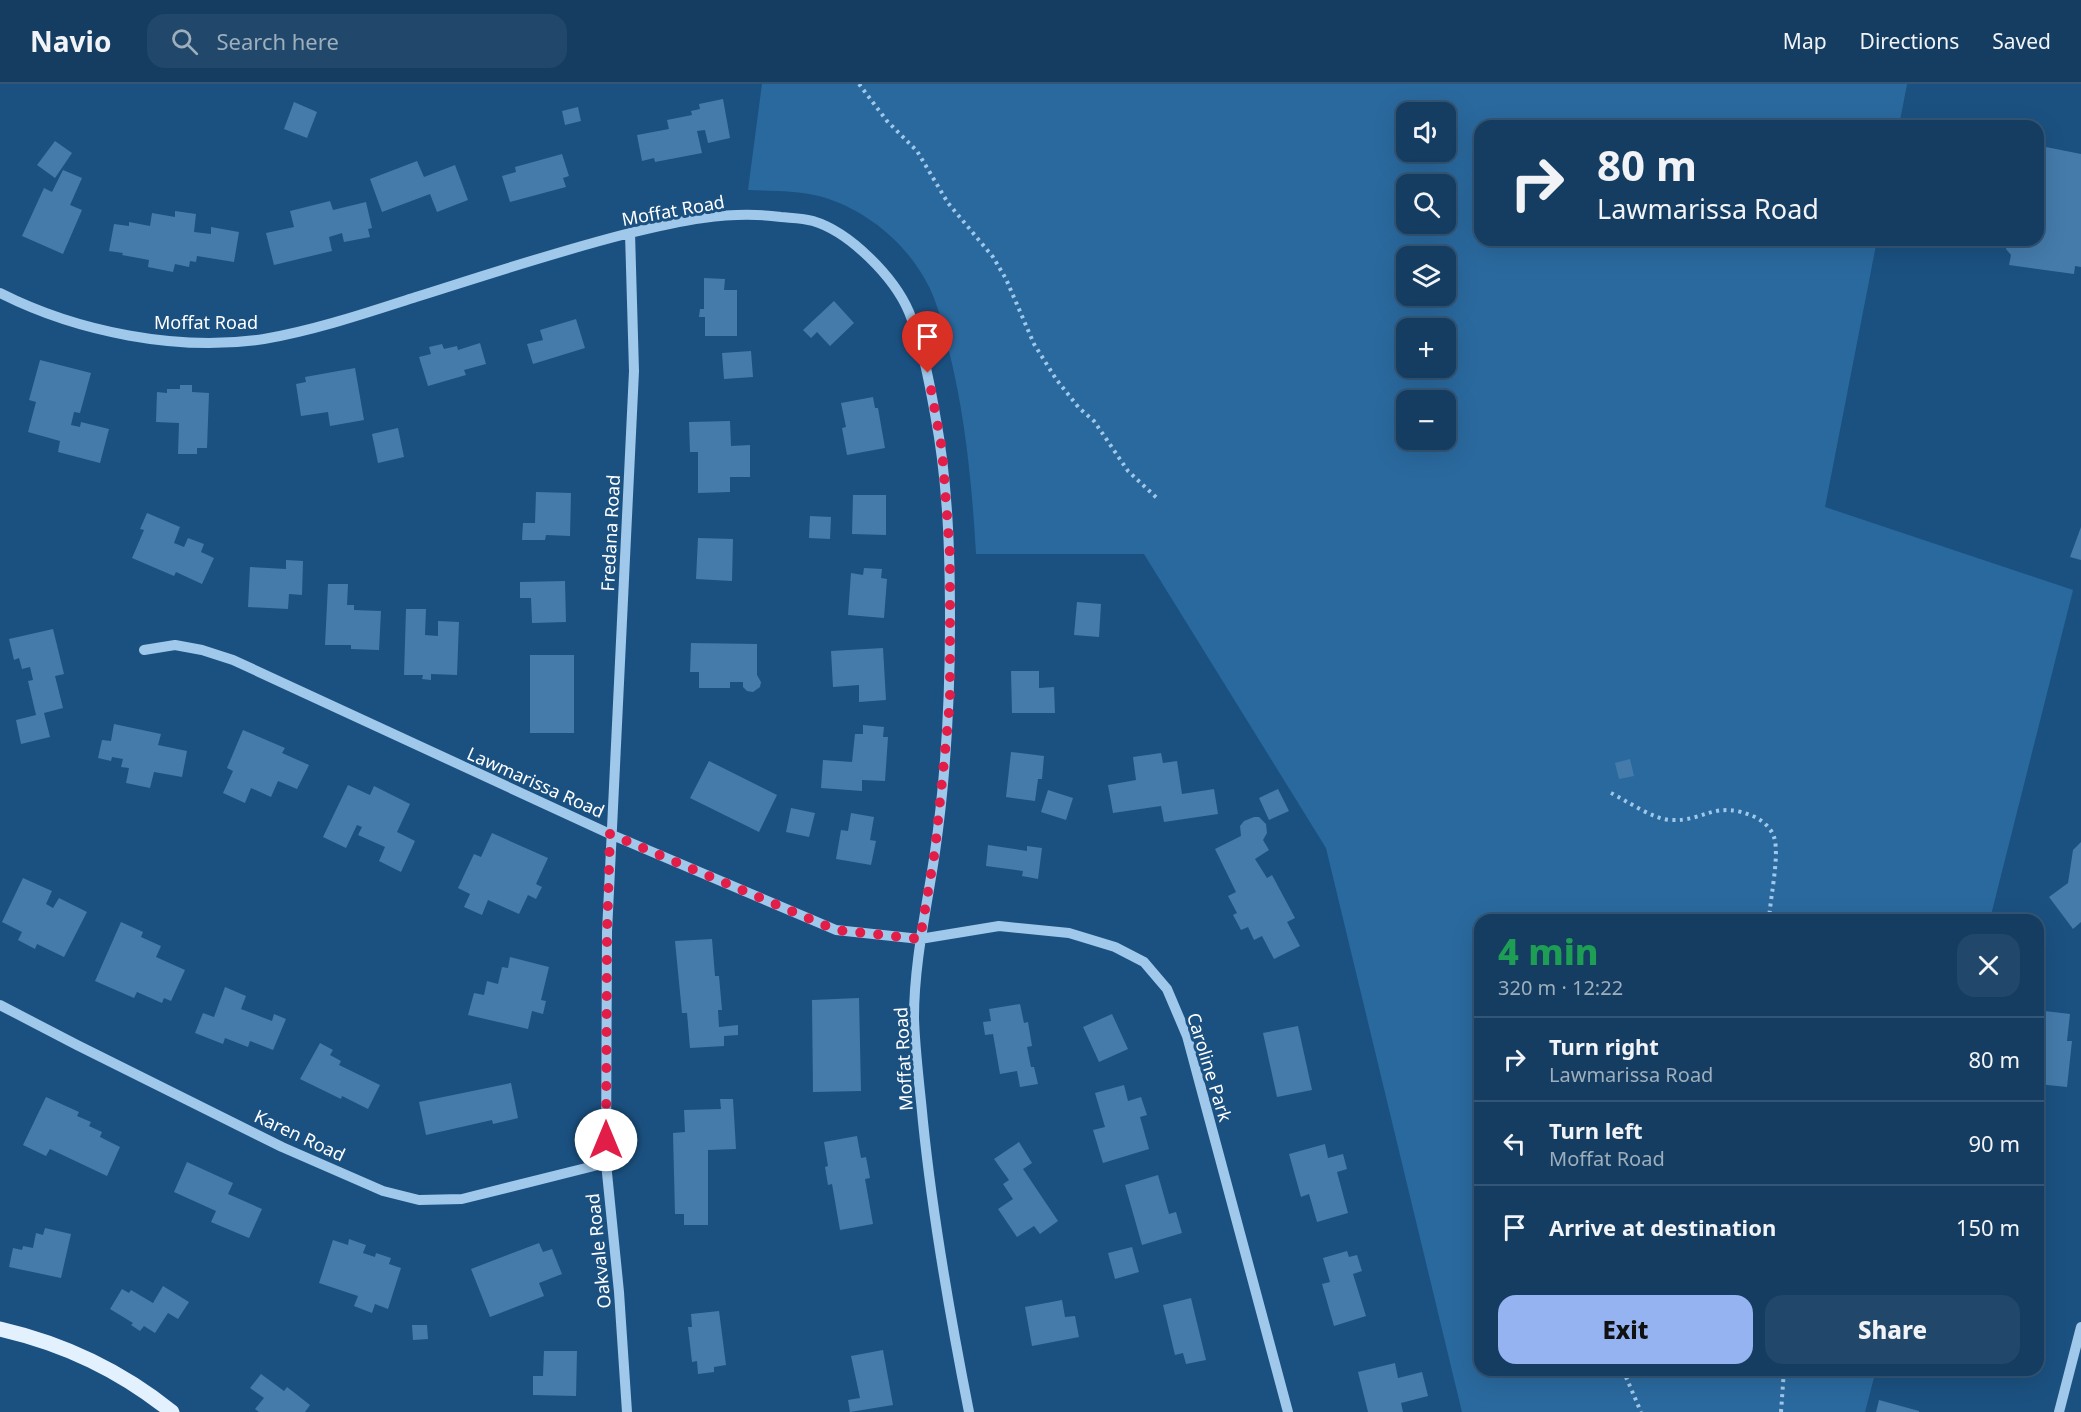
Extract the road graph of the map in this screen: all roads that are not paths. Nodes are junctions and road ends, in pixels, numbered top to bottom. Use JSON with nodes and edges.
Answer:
{"nodes":[{"id":1,"x":630,"y":233,"type":"junction"},
{"id":2,"x":0,"y":293,"type":"edge"},
{"id":3,"x":144,"y":650,"type":"dead end"},
{"id":4,"x":610,"y":834,"type":"junction"},
{"id":5,"x":920,"y":939,"type":"junction"},
{"id":6,"x":0,"y":1005,"type":"edge"},
{"id":7,"x":606,"y":1163,"type":"junction"},
{"id":8,"x":2081,"y":1327,"type":"edge"},
{"id":9,"x":0,"y":1329,"type":"edge"},
{"id":10,"x":172,"y":1412,"type":"edge"},
{"id":11,"x":627,"y":1412,"type":"edge"},
{"id":12,"x":969,"y":1412,"type":"edge"},
{"id":13,"x":1288,"y":1412,"type":"edge"},
{"id":14,"x":2058,"y":1412,"type":"edge"}],
"edges":[{"from":1,"to":2,"type":"street","name":"Moffat Road"},
{"from":1,"to":4,"type":"street","name":"Fredana Road"},
{"from":1,"to":5,"type":"street","name":"Moffat Road"},
{"from":3,"to":4,"type":"street","name":"Lawmarissa Road"},
{"from":4,"to":5,"type":"street","name":"Lawmarissa Road"},
{"from":4,"to":7,"type":"street","name":"Oakvale Road"},
{"from":5,"to":12,"type":"street","name":"Moffat Road"},
{"from":5,"to":13,"type":"street","name":"Caroline Park"},
{"from":6,"to":7,"type":"street","name":"Karen Road"},
{"from":7,"to":11,"type":"street","name":"Oakvale Road"},
{"from":8,"to":14,"type":"street"},
{"from":9,"to":10,"type":"main road"}]}
